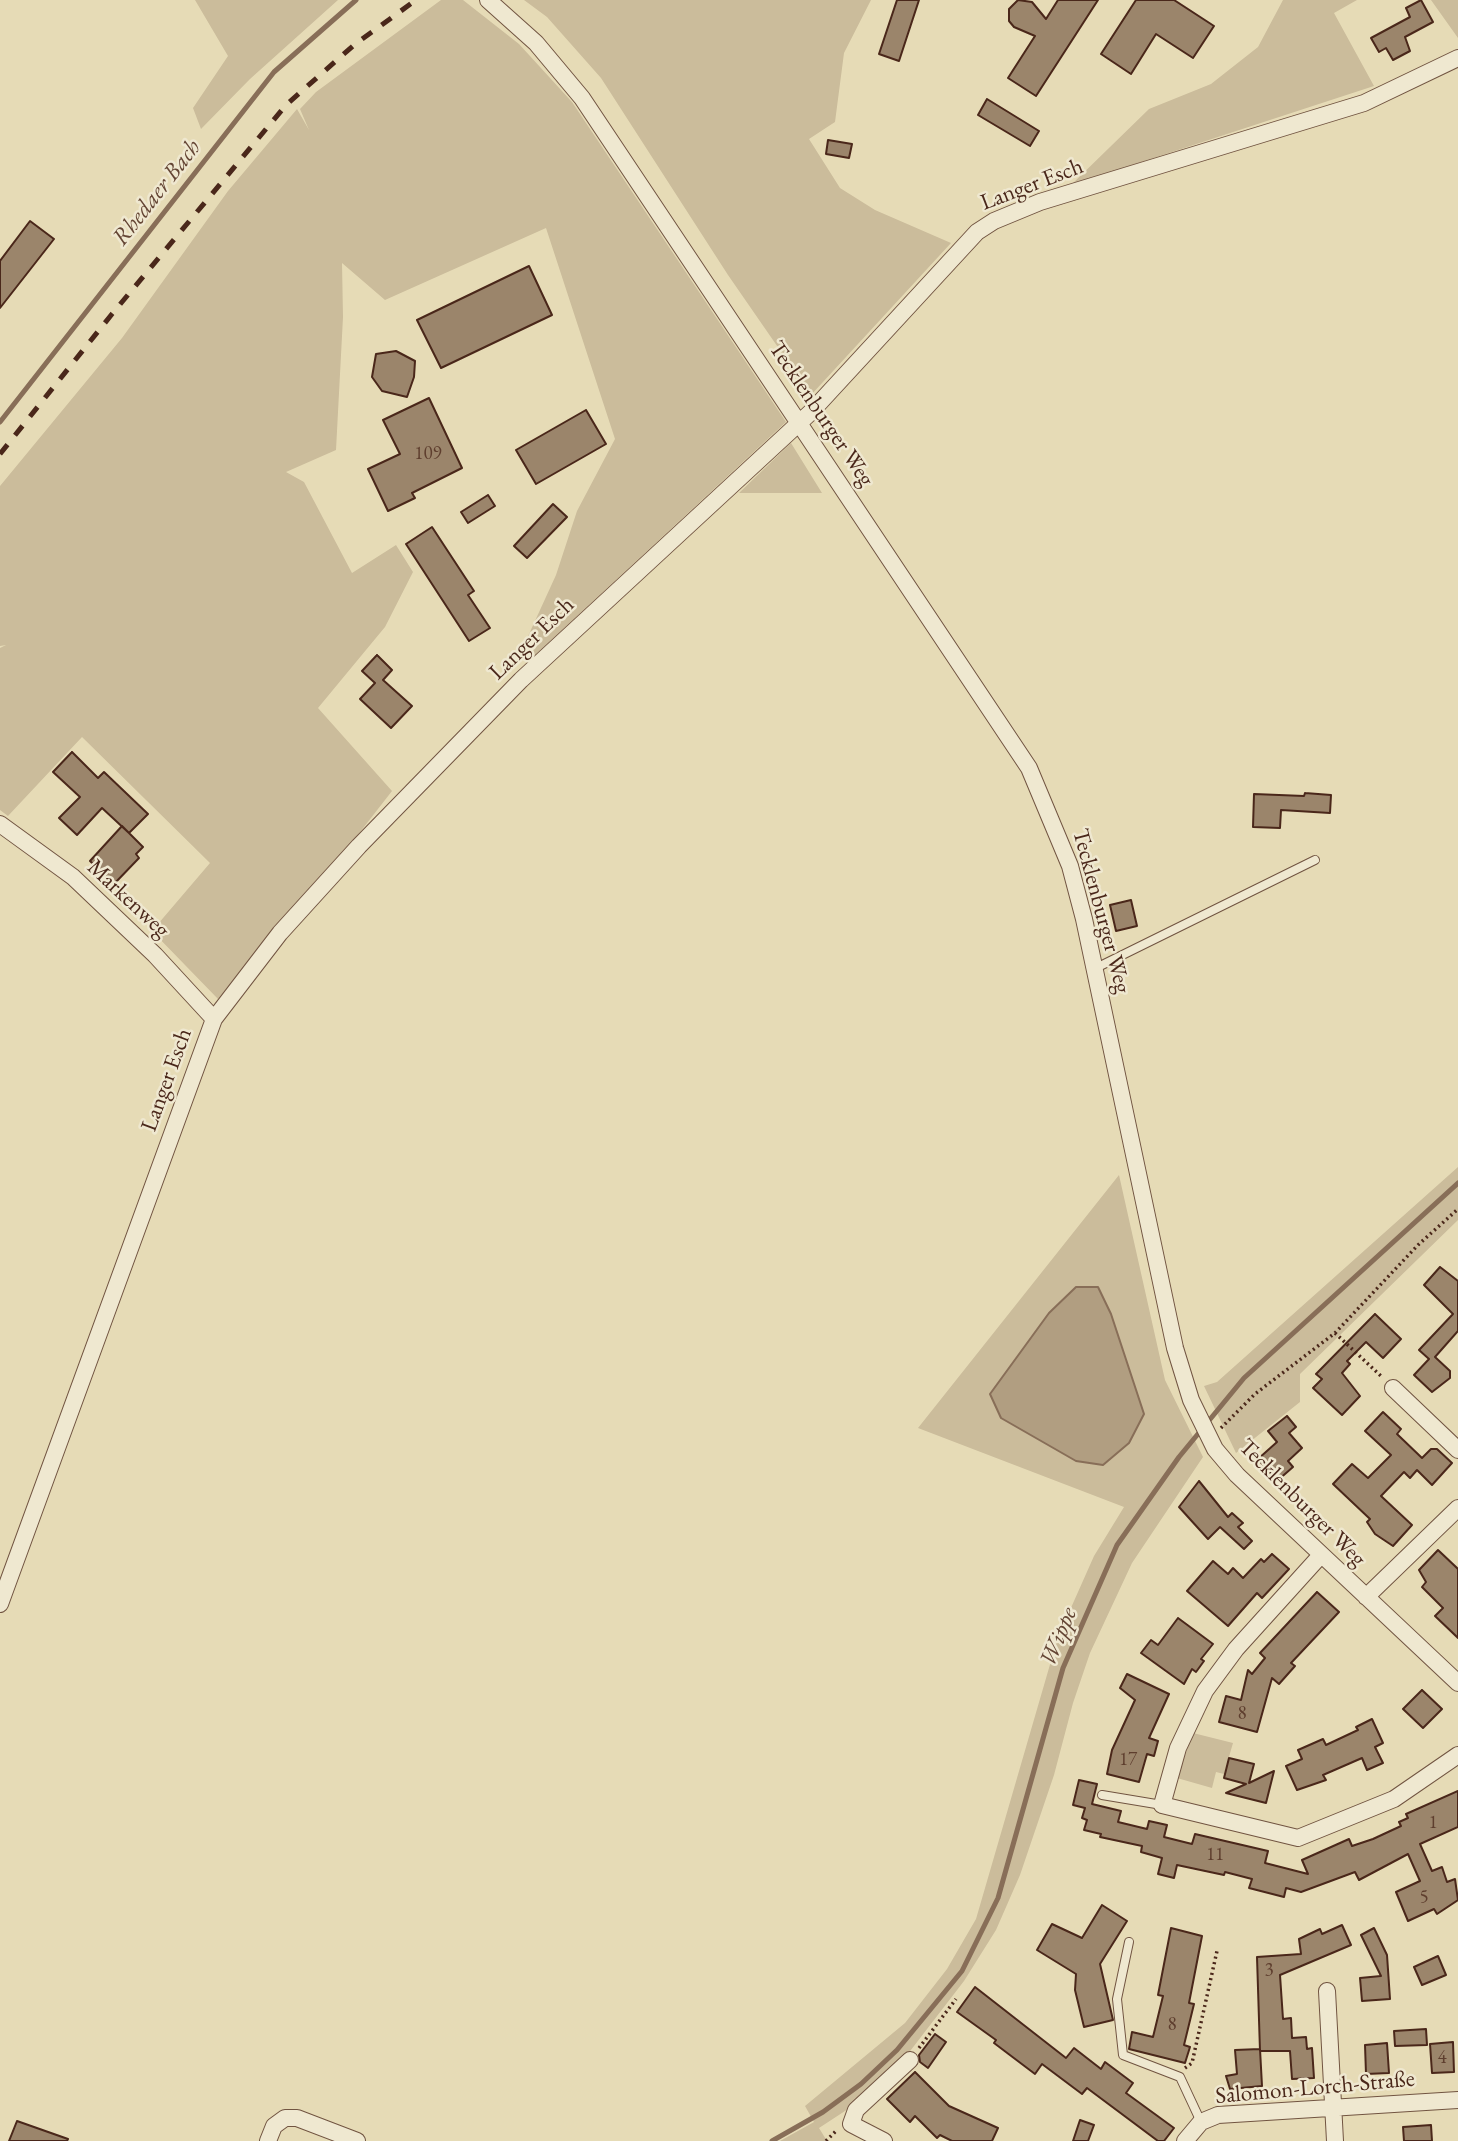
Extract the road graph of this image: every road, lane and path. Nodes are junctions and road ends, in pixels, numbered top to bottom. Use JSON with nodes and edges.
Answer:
{"nodes":[{"id":1,"x":488,"y":0,"type":"edge"},
{"id":2,"x":1458,"y":58,"type":"edge"},
{"id":3,"x":800,"y":422,"type":"junction"},
{"id":4,"x":0,"y":824,"type":"edge"},
{"id":5,"x":1315,"y":860,"type":"dead end"},
{"id":6,"x":1096,"y":968,"type":"junction"},
{"id":7,"x":214,"y":1019,"type":"junction"},
{"id":8,"x":1458,"y":1209,"type":"edge"},
{"id":9,"x":1335,"y":1333,"type":"junction"},
{"id":10,"x":1393,"y":1388,"type":"joint"},
{"id":11,"x":1219,"y":1430,"type":"dead end"},
{"id":12,"x":1458,"y":1450,"type":"edge"},
{"id":13,"x":1458,"y":1508,"type":"edge"},
{"id":14,"x":1321,"y":1555,"type":"junction"},
{"id":15,"x":1366,"y":1597,"type":"junction"},
{"id":16,"x":0,"y":1604,"type":"edge"},
{"id":17,"x":1458,"y":1684,"type":"edge"},
{"id":18,"x":1458,"y":1755,"type":"edge"},
{"id":19,"x":1102,"y":1795,"type":"dead end"},
{"id":20,"x":1162,"y":1805,"type":"junction"},
{"id":21,"x":1129,"y":1942,"type":"dead end"},
{"id":22,"x":1217,"y":1951,"type":"dead end"},
{"id":23,"x":1327,"y":1991,"type":"dead end"},
{"id":24,"x":956,"y":1999,"type":"dead end"},
{"id":25,"x":910,"y":2060,"type":"joint"},
{"id":26,"x":1180,"y":2077,"type":"junction"},
{"id":27,"x":1458,"y":2100,"type":"edge"},
{"id":28,"x":1334,"y":2108,"type":"junction"},
{"id":29,"x":1201,"y":2122,"type":"junction"},
{"id":30,"x":268,"y":2141,"type":"edge"},
{"id":31,"x":357,"y":2141,"type":"edge"},
{"id":32,"x":884,"y":2141,"type":"edge"},
{"id":33,"x":1185,"y":2141,"type":"edge"},
{"id":34,"x":1335,"y":2141,"type":"edge"}],
"edges":[{"from":1,"to":3,"type":"street","name":"Tecklenburger Weg"},
{"from":2,"to":3,"type":"street","name":"Langer Esch"},
{"from":3,"to":6,"type":"street","name":"Tecklenburger Weg"},
{"from":3,"to":7,"type":"street","name":"Langer Esch"},
{"from":4,"to":7,"type":"street","name":"Markenweg"},
{"from":5,"to":6,"type":"lane"},
{"from":6,"to":14,"type":"street","name":"Tecklenburger Weg"},
{"from":7,"to":16,"type":"street","name":"Langer Esch"},
{"from":8,"to":9,"type":"path"},
{"from":9,"to":10,"type":"path"},
{"from":9,"to":11,"type":"path"},
{"from":10,"to":12,"type":"street"},
{"from":13,"to":15,"type":"street"},
{"from":14,"to":15,"type":"street","name":"Tecklenburger Weg"},
{"from":14,"to":20,"type":"street"},
{"from":15,"to":17,"type":"street","name":"Tecklenburger Weg"},
{"from":18,"to":20,"type":"street"},
{"from":19,"to":20,"type":"lane"},
{"from":21,"to":26,"type":"lane"},
{"from":22,"to":26,"type":"path"},
{"from":23,"to":28,"type":"street"},
{"from":24,"to":25,"type":"path"},
{"from":25,"to":32,"type":"street"},
{"from":26,"to":29,"type":"lane"},
{"from":27,"to":28,"type":"street","name":"Salomon-Lorch-Straße"},
{"from":28,"to":29,"type":"street","name":"Salomon-Lorch-Straße"},
{"from":28,"to":34,"type":"street"},
{"from":29,"to":33,"type":"street","name":"Salomon-Lorch-Straße"},
{"from":30,"to":31,"type":"street"}]}
